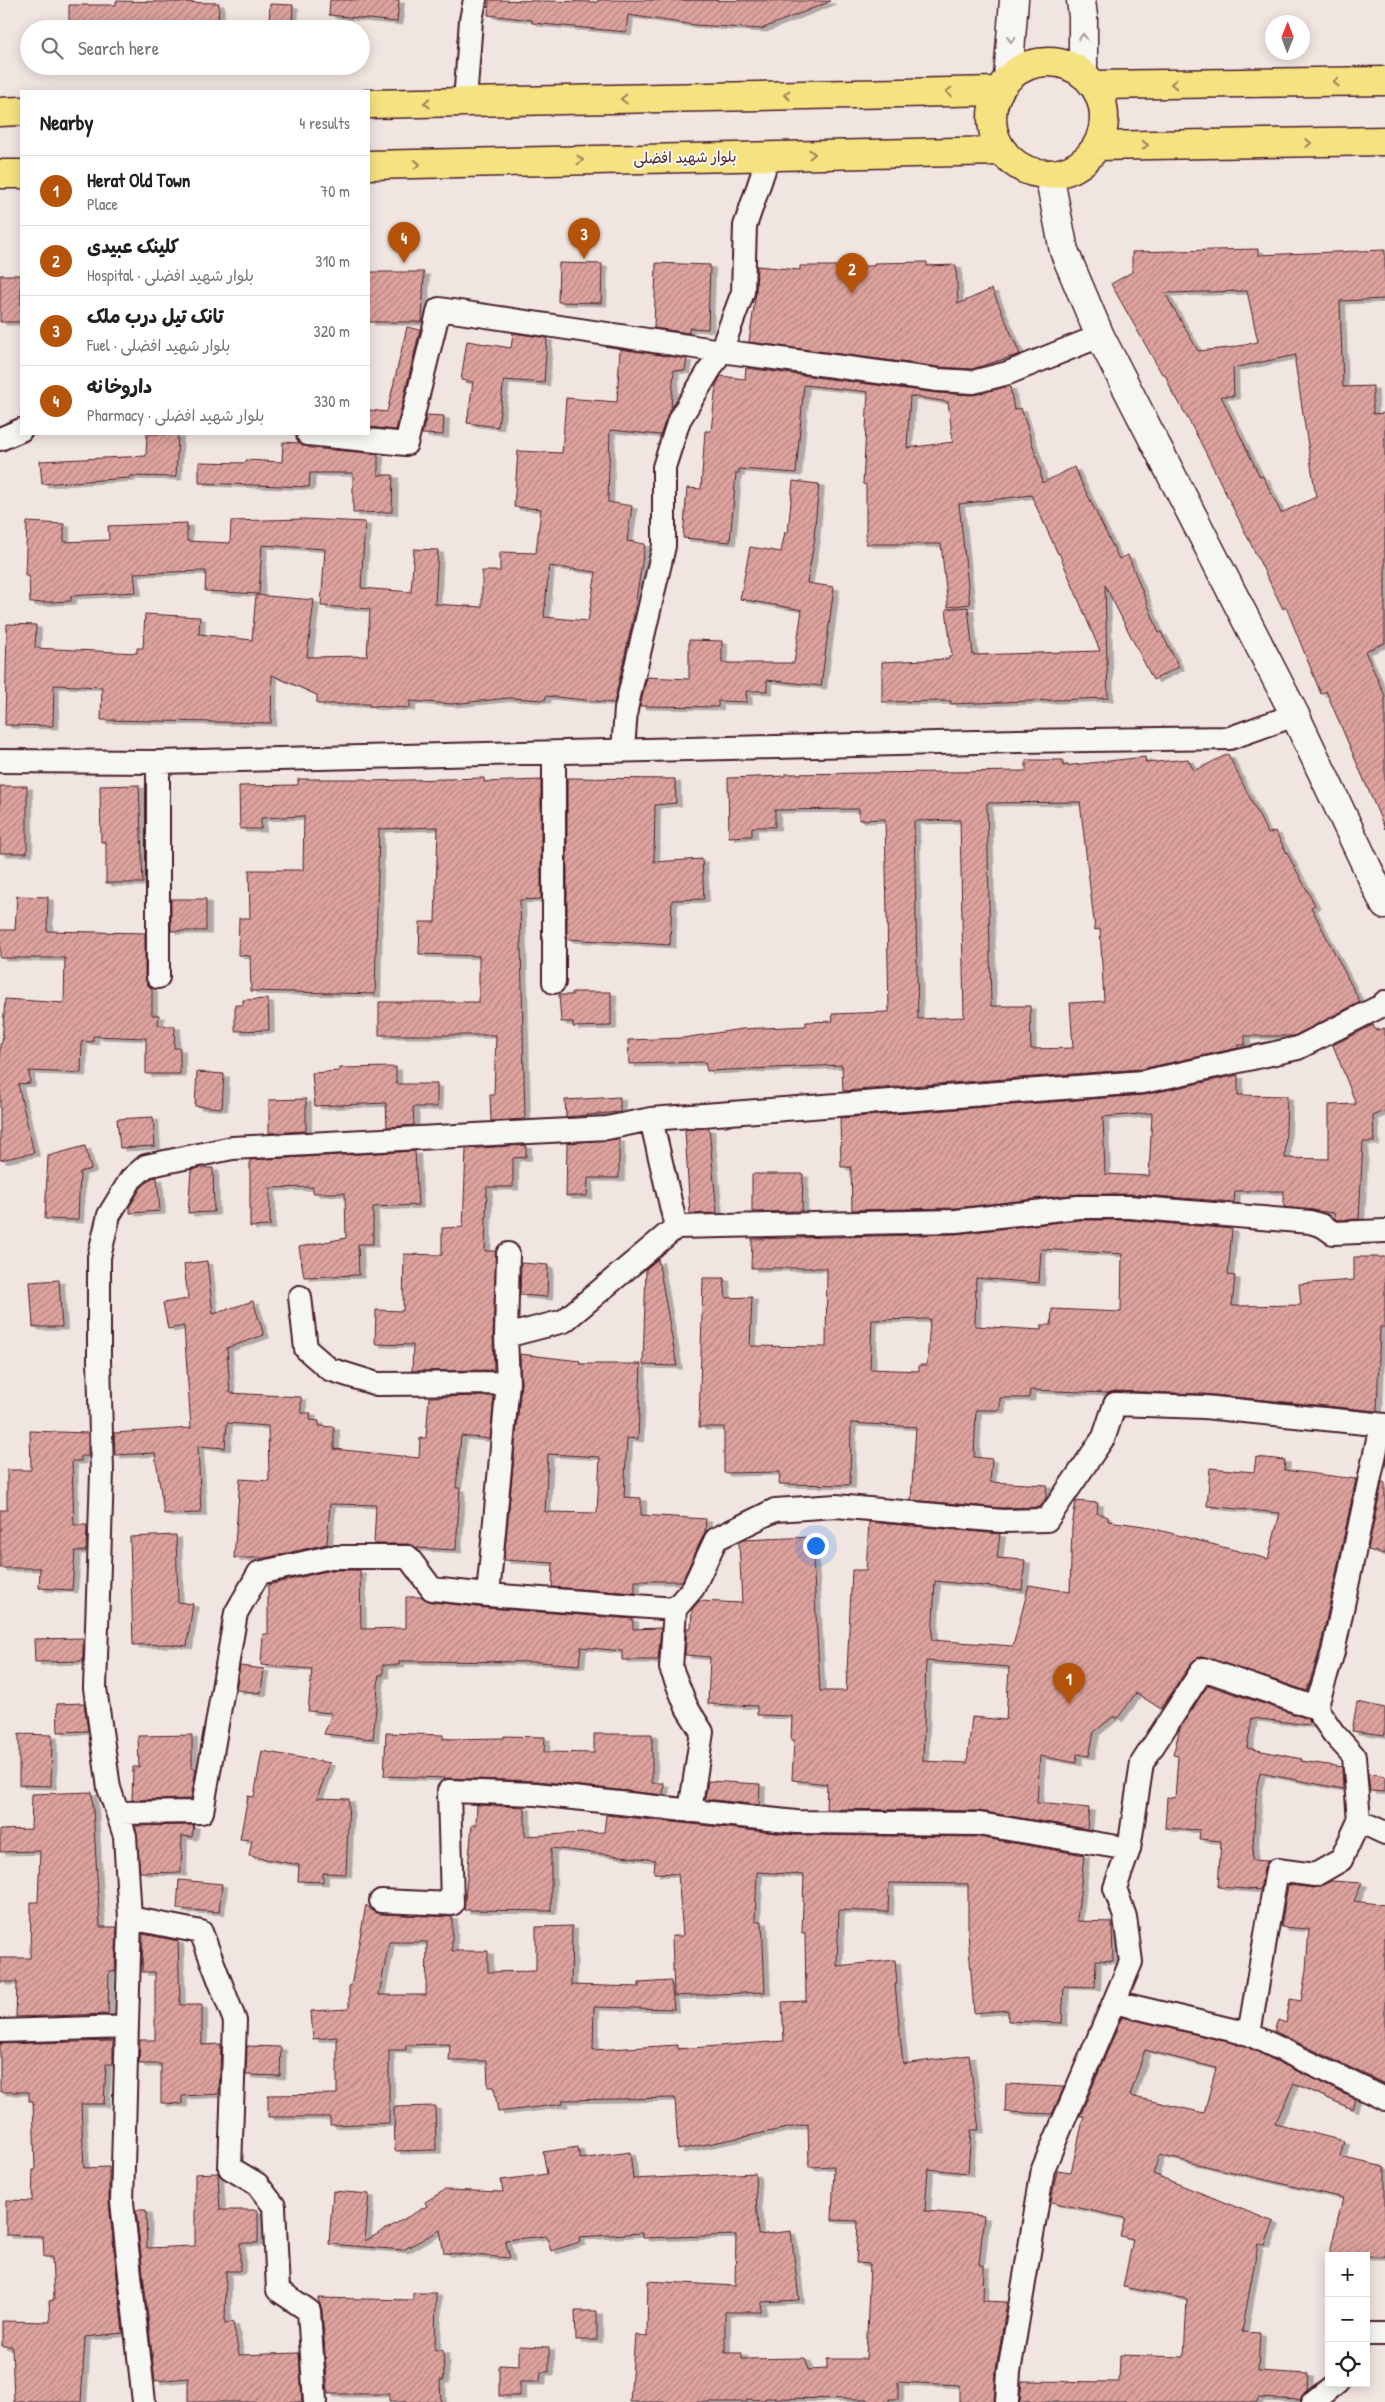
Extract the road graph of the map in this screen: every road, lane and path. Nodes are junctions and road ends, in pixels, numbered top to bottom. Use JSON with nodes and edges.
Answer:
{"nodes":[{"id":1,"x":475,"y":0,"type":"edge"},
{"id":2,"x":1014,"y":0,"type":"edge"},
{"id":3,"x":1081,"y":0,"type":"edge"},
{"id":4,"x":1089,"y":79,"type":"junction"},
{"id":5,"x":1385,"y":82,"type":"edge"},
{"id":6,"x":1003,"y":84,"type":"junction"},
{"id":7,"x":466,"y":102,"type":"junction"},
{"id":8,"x":370,"y":104,"type":"edge"},
{"id":9,"x":20,"y":111,"type":"edge"},
{"id":10,"x":0,"y":112,"type":"edge"},
{"id":11,"x":1385,"y":142,"type":"edge"},
{"id":12,"x":1096,"y":146,"type":"junction"},
{"id":13,"x":1002,"y":151,"type":"junction"},
{"id":14,"x":769,"y":155,"type":"junction"},
{"id":15,"x":370,"y":165,"type":"edge"},
{"id":16,"x":0,"y":174,"type":"edge"},
{"id":17,"x":20,"y":174,"type":"edge"},
{"id":18,"x":1049,"y":174,"type":"junction"},
{"id":19,"x":1100,"y":336,"type":"junction"},
{"id":20,"x":721,"y":351,"type":"junction"},
{"id":21,"x":20,"y":430,"type":"edge"},
{"id":22,"x":318,"y":435,"type":"edge"},
{"id":23,"x":0,"y":439,"type":"edge"},
{"id":24,"x":1295,"y":715,"type":"junction"},
{"id":25,"x":623,"y":750,"type":"junction"},
{"id":26,"x":554,"y":753,"type":"junction"},
{"id":27,"x":0,"y":761,"type":"edge"},
{"id":28,"x":158,"y":762,"type":"junction"},
{"id":29,"x":1385,"y":905,"type":"edge"},
{"id":30,"x":158,"y":977,"type":"dead end"},
{"id":31,"x":554,"y":982,"type":"dead end"},
{"id":32,"x":1385,"y":1002,"type":"edge"},
{"id":33,"x":651,"y":1119,"type":"junction"},
{"id":34,"x":676,"y":1227,"type":"junction"},
{"id":35,"x":1385,"y":1231,"type":"edge"},
{"id":36,"x":508,"y":1254,"type":"dead end"},
{"id":37,"x":300,"y":1297,"type":"dead end"},
{"id":38,"x":506,"y":1336,"type":"junction"},
{"id":39,"x":508,"y":1383,"type":"junction"},
{"id":40,"x":1383,"y":1425,"type":"edge"},
{"id":41,"x":488,"y":1595,"type":"junction"},
{"id":42,"x":675,"y":1608,"type":"junction"},
{"id":43,"x":1316,"y":1708,"type":"junction"},
{"id":44,"x":690,"y":1811,"type":"junction"},
{"id":45,"x":119,"y":1813,"type":"junction"},
{"id":46,"x":1359,"y":1822,"type":"junction"},
{"id":47,"x":1385,"y":1833,"type":"edge"},
{"id":48,"x":1129,"y":1849,"type":"junction"},
{"id":49,"x":381,"y":1901,"type":"dead end"},
{"id":50,"x":130,"y":1918,"type":"junction"},
{"id":51,"x":1114,"y":2002,"type":"junction"},
{"id":52,"x":126,"y":2027,"type":"junction"},
{"id":53,"x":0,"y":2031,"type":"edge"},
{"id":54,"x":1249,"y":2034,"type":"junction"},
{"id":55,"x":1385,"y":2099,"type":"edge"},
{"id":56,"x":1370,"y":2334,"type":"edge"},
{"id":57,"x":1385,"y":2334,"type":"edge"},
{"id":58,"x":1332,"y":2387,"type":"edge"},
{"id":59,"x":144,"y":2402,"type":"edge"},
{"id":60,"x":315,"y":2402,"type":"edge"},
{"id":61,"x":1006,"y":2402,"type":"edge"},
{"id":62,"x":1313,"y":2402,"type":"edge"}],
"edges":[{"from":1,"to":7,"type":"street"},
{"from":2,"to":6,"type":"street","one_way":true},
{"from":4,"to":3,"type":"street","one_way":true},
{"from":5,"to":4,"type":"main road","one_way":true},
{"from":4,"to":6,"type":"main road"},
{"from":4,"to":12,"type":"main road"},
{"from":6,"to":7,"type":"main road","one_way":true},
{"from":6,"to":13,"type":"main road"},
{"from":7,"to":8,"type":"main road","one_way":true},
{"from":9,"to":10,"type":"main road"},
{"from":12,"to":11,"type":"main road","one_way":true},
{"from":12,"to":18,"type":"main road"},
{"from":14,"to":13,"type":"main road","name":"بلوار شهید افضلی","one_way":true},
{"from":13,"to":18,"type":"main road"},
{"from":15,"to":14,"type":"main road","name":"بلوار شهید افضلی","one_way":true},
{"from":14,"to":20,"type":"street"},
{"from":16,"to":17,"type":"main road"},
{"from":18,"to":19,"type":"street"},
{"from":19,"to":20,"type":"street"},
{"from":19,"to":24,"type":"street"},
{"from":20,"to":22,"type":"street"},
{"from":20,"to":25,"type":"street"},
{"from":21,"to":23,"type":"street"},
{"from":24,"to":25,"type":"street"},
{"from":24,"to":29,"type":"street"},
{"from":25,"to":26,"type":"street"},
{"from":26,"to":28,"type":"street"},
{"from":26,"to":31,"type":"street"},
{"from":27,"to":28,"type":"street"},
{"from":28,"to":30,"type":"street"},
{"from":32,"to":33,"type":"street"},
{"from":33,"to":34,"type":"street"},
{"from":33,"to":45,"type":"street"},
{"from":34,"to":35,"type":"street"},
{"from":34,"to":38,"type":"street"},
{"from":36,"to":38,"type":"street"},
{"from":37,"to":39,"type":"street"},
{"from":38,"to":39,"type":"street"},
{"from":39,"to":41,"type":"street"},
{"from":40,"to":42,"type":"street"},
{"from":40,"to":43,"type":"street"},
{"from":41,"to":42,"type":"street"},
{"from":41,"to":45,"type":"street"},
{"from":42,"to":44,"type":"street"},
{"from":43,"to":46,"type":"street"},
{"from":43,"to":48,"type":"street"},
{"from":44,"to":48,"type":"street"},
{"from":44,"to":49,"type":"street"},
{"from":45,"to":50,"type":"street"},
{"from":46,"to":47,"type":"street"},
{"from":46,"to":54,"type":"street"},
{"from":48,"to":51,"type":"street"},
{"from":50,"to":52,"type":"street"},
{"from":50,"to":60,"type":"street"},
{"from":51,"to":54,"type":"street"},
{"from":51,"to":61,"type":"street"},
{"from":52,"to":53,"type":"street"},
{"from":52,"to":59,"type":"street"},
{"from":54,"to":55,"type":"street"},
{"from":56,"to":57,"type":"street"},
{"from":58,"to":62,"type":"street"}]}
